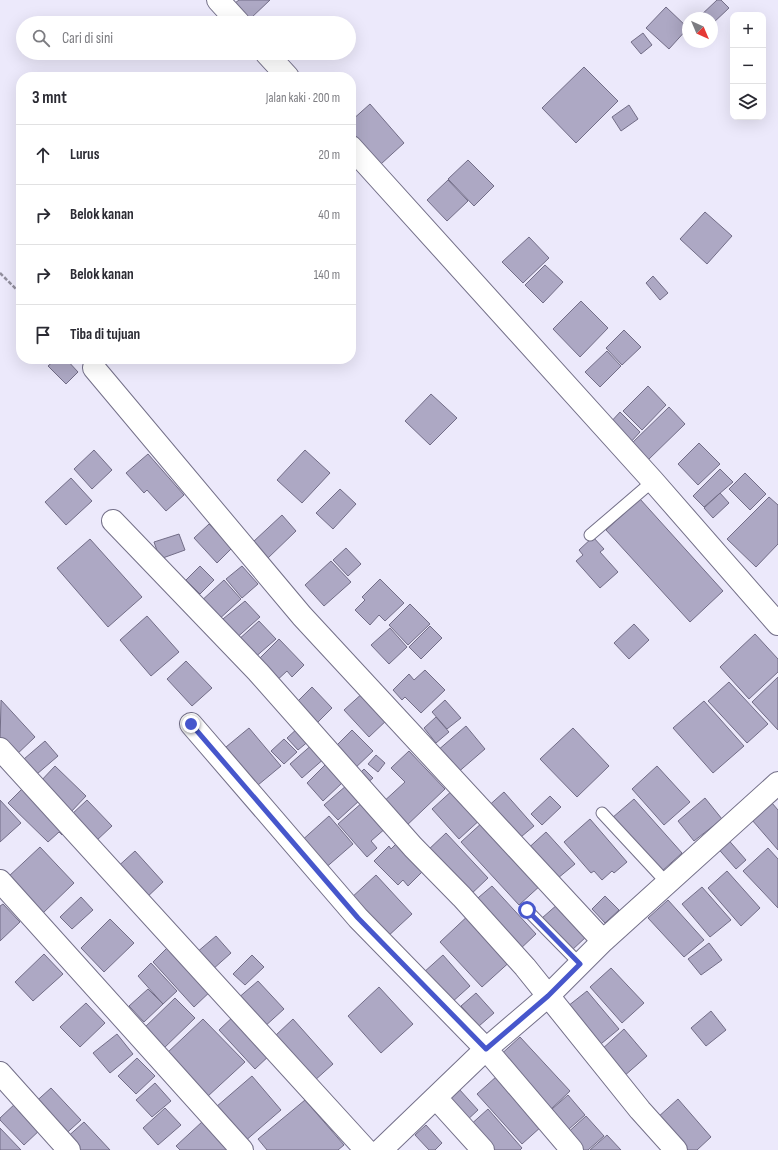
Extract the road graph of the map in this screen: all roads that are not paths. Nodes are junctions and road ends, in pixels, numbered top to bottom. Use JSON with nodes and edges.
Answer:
{"nodes":[{"id":1,"x":218,"y":0,"type":"edge"},
{"id":2,"x":233,"y":16,"type":"edge"},
{"id":3,"x":272,"y":60,"type":"edge"},
{"id":4,"x":283,"y":72,"type":"edge"},
{"id":5,"x":356,"y":153,"type":"edge"},
{"id":6,"x":94,"y":368,"type":"dead end"},
{"id":7,"x":653,"y":480,"type":"junction"},
{"id":8,"x":113,"y":521,"type":"dead end"},
{"id":9,"x":590,"y":535,"type":"dead end"},
{"id":10,"x":778,"y":624,"type":"edge"},
{"id":11,"x":191,"y":724,"type":"dead end"},
{"id":12,"x":0,"y":749,"type":"edge"},
{"id":13,"x":778,"y":783,"type":"edge"},
{"id":14,"x":602,"y":813,"type":"dead end"},
{"id":15,"x":0,"y":881,"type":"edge"},
{"id":16,"x":667,"y":883,"type":"junction"},
{"id":17,"x":527,"y":910,"type":"dead end"},
{"id":18,"x":603,"y":941,"type":"junction"},
{"id":19,"x":580,"y":964,"type":"junction"},
{"id":20,"x":548,"y":996,"type":"junction"},
{"id":21,"x":486,"y":1049,"type":"junction"},
{"id":22,"x":0,"y":1073,"type":"edge"},
{"id":23,"x":436,"y":1098,"type":"junction"},
{"id":24,"x":69,"y":1150,"type":"edge"},
{"id":25,"x":242,"y":1150,"type":"edge"},
{"id":26,"x":366,"y":1150,"type":"edge"},
{"id":27,"x":381,"y":1150,"type":"edge"},
{"id":28,"x":483,"y":1150,"type":"edge"},
{"id":29,"x":572,"y":1150,"type":"edge"},
{"id":30,"x":676,"y":1150,"type":"edge"}],
"edges":[{"from":1,"to":2,"type":"street"},
{"from":3,"to":4,"type":"street"},
{"from":5,"to":7,"type":"street"},
{"from":6,"to":18,"type":"street"},
{"from":7,"to":9,"type":"lane"},
{"from":7,"to":10,"type":"street"},
{"from":8,"to":20,"type":"street"},
{"from":11,"to":21,"type":"street"},
{"from":12,"to":26,"type":"street"},
{"from":13,"to":16,"type":"street"},
{"from":14,"to":16,"type":"lane"},
{"from":15,"to":25,"type":"street"},
{"from":16,"to":18,"type":"street"},
{"from":17,"to":19,"type":"lane"},
{"from":18,"to":19,"type":"street"},
{"from":19,"to":20,"type":"street"},
{"from":20,"to":21,"type":"street"},
{"from":20,"to":30,"type":"street"},
{"from":21,"to":23,"type":"street"},
{"from":21,"to":29,"type":"street"},
{"from":22,"to":24,"type":"street"},
{"from":23,"to":27,"type":"street"},
{"from":23,"to":28,"type":"street"}]}
